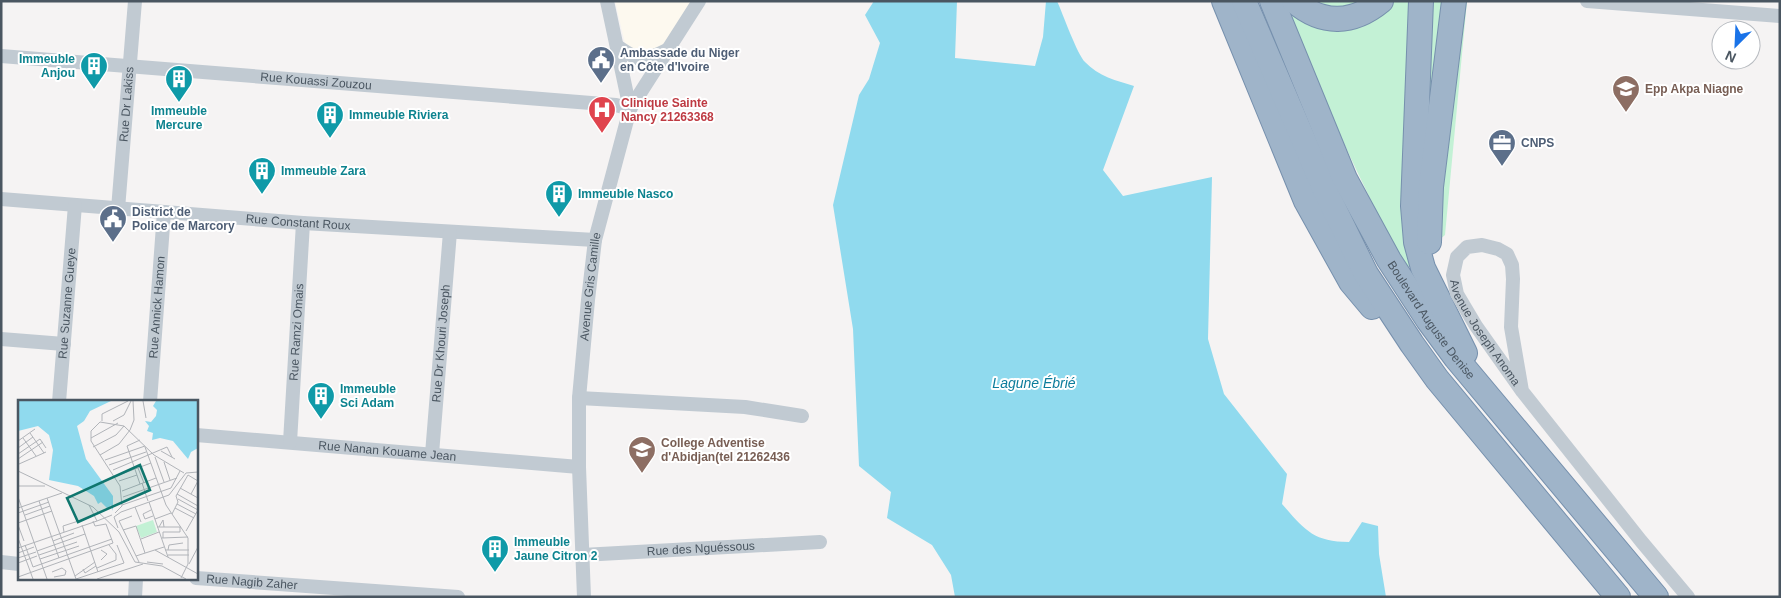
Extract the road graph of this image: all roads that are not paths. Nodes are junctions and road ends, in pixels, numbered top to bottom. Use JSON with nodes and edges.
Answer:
{"nodes":[{"id":1,"x":135,"y":1,"type":"edge"},
{"id":2,"x":607,"y":1,"type":"edge"},
{"id":3,"x":699,"y":1,"type":"edge"},
{"id":4,"x":1224,"y":1,"type":"edge"},
{"id":5,"x":1244,"y":1,"type":"edge"},
{"id":6,"x":1272,"y":1,"type":"edge"},
{"id":7,"x":1294,"y":1,"type":"edge"},
{"id":8,"x":1381,"y":1,"type":"edge"},
{"id":9,"x":1421,"y":1,"type":"edge"},
{"id":10,"x":1454,"y":1,"type":"edge"},
{"id":11,"x":1587,"y":1,"type":"edge"},
{"id":12,"x":1780,"y":16,"type":"edge"},
{"id":13,"x":617,"y":46,"type":"junction"},
{"id":14,"x":668,"y":50,"type":"junction"},
{"id":15,"x":1,"y":56,"type":"edge"},
{"id":16,"x":130,"y":66,"type":"junction"},
{"id":17,"x":630,"y":110,"type":"junction"},
{"id":18,"x":1,"y":199,"type":"edge"},
{"id":19,"x":75,"y":205,"type":"junction"},
{"id":20,"x":118,"y":209,"type":"junction"},
{"id":21,"x":164,"y":212,"type":"junction"},
{"id":22,"x":303,"y":223,"type":"junction"},
{"id":23,"x":450,"y":232,"type":"junction"},
{"id":24,"x":595,"y":240,"type":"junction"},
{"id":25,"x":1445,"y":312,"type":"junction"},
{"id":26,"x":1,"y":339,"type":"edge"},
{"id":27,"x":64,"y":344,"type":"junction"},
{"id":28,"x":1437,"y":379,"type":"junction"},
{"id":29,"x":1481,"y":388,"type":"junction"},
{"id":30,"x":1522,"y":391,"type":"junction"},
{"id":31,"x":579,"y":398,"type":"junction"},
{"id":32,"x":60,"y":400,"type":"edge"},
{"id":33,"x":150,"y":400,"type":"edge"},
{"id":34,"x":802,"y":416,"type":"dead end"},
{"id":35,"x":198,"y":435,"type":"edge"},
{"id":36,"x":290,"y":442,"type":"junction"},
{"id":37,"x":432,"y":454,"type":"junction"},
{"id":38,"x":579,"y":467,"type":"junction"},
{"id":39,"x":820,"y":542,"type":"dead end"},
{"id":40,"x":582,"y":555,"type":"junction"},
{"id":41,"x":1,"y":562,"type":"edge"},
{"id":42,"x":18,"y":564,"type":"edge"},
{"id":43,"x":198,"y":578,"type":"edge"},
{"id":44,"x":136,"y":580,"type":"edge"},
{"id":45,"x":134,"y":597,"type":"edge"},
{"id":46,"x":458,"y":597,"type":"edge"},
{"id":47,"x":584,"y":597,"type":"edge"},
{"id":48,"x":1618,"y":597,"type":"edge"},
{"id":49,"x":1656,"y":597,"type":"edge"},
{"id":50,"x":1688,"y":597,"type":"edge"}],
"edges":[{"from":1,"to":16,"type":"street","name":"Rue Dr Lakiss"},
{"from":2,"to":13,"type":"street"},
{"from":3,"to":14,"type":"street","name":"Avenue Gris Camille"},
{"from":4,"to":28,"type":"highway"},
{"from":5,"to":28,"type":"highway"},
{"from":6,"to":29,"type":"highway","name":"Boulevard Auguste Denise"},
{"from":7,"to":8,"type":"highway"},
{"from":9,"to":25,"type":"highway"},
{"from":10,"to":25,"type":"highway"},
{"from":11,"to":12,"type":"street"},
{"from":13,"to":14,"type":"street"},
{"from":13,"to":17,"type":"street"},
{"from":14,"to":17,"type":"street","name":"Avenue Gris Camille"},
{"from":15,"to":16,"type":"street","name":"Rue Kouassi Zouzou"},
{"from":16,"to":17,"type":"street","name":"Rue Kouassi Zouzou"},
{"from":16,"to":20,"type":"street","name":"Rue Dr Lakiss"},
{"from":17,"to":24,"type":"street","name":"Avenue Gris Camille"},
{"from":18,"to":19,"type":"street","name":"Rue Constant Roux"},
{"from":19,"to":20,"type":"street","name":"Rue Constant Roux"},
{"from":19,"to":27,"type":"street","name":"Rue Suzanne Gueye"},
{"from":20,"to":21,"type":"street","name":"Rue Constant Roux"},
{"from":21,"to":22,"type":"street","name":"Rue Constant Roux"},
{"from":21,"to":33,"type":"street","name":"Rue Annick Hamon"},
{"from":22,"to":23,"type":"street","name":"Rue Constant Roux"},
{"from":22,"to":36,"type":"street","name":"Rue Ramzi Omais"},
{"from":23,"to":24,"type":"street","name":"Rue Constant Roux"},
{"from":23,"to":37,"type":"street","name":"Rue Dr Khouri Joseph"},
{"from":24,"to":31,"type":"street","name":"Avenue Gris Camille"},
{"from":25,"to":29,"type":"highway"},
{"from":26,"to":27,"type":"street"},
{"from":27,"to":32,"type":"street","name":"Rue Suzanne Gueye"},
{"from":28,"to":48,"type":"highway"},
{"from":29,"to":49,"type":"highway","name":"Boulevard Auguste Denise"},
{"from":30,"to":30,"type":"street","name":"Avenue Joseph Anoma"},
{"from":30,"to":50,"type":"street","name":"Avenue Joseph Anoma"},
{"from":31,"to":34,"type":"street"},
{"from":31,"to":38,"type":"street","name":"Avenue Gris Camille"},
{"from":35,"to":36,"type":"street","name":"Rue Nanan Kouame Jean"},
{"from":36,"to":37,"type":"street","name":"Rue Nanan Kouame Jean"},
{"from":37,"to":38,"type":"street","name":"Rue Nanan Kouame Jean"},
{"from":38,"to":40,"type":"street","name":"Avenue Gris Camille"},
{"from":39,"to":40,"type":"street","name":"Rue des Nguéssous"},
{"from":40,"to":47,"type":"street","name":"Avenue Gris Camille"},
{"from":41,"to":42,"type":"street"},
{"from":43,"to":46,"type":"street","name":"Rue Nagib Zaher"},
{"from":44,"to":45,"type":"street"}]}
